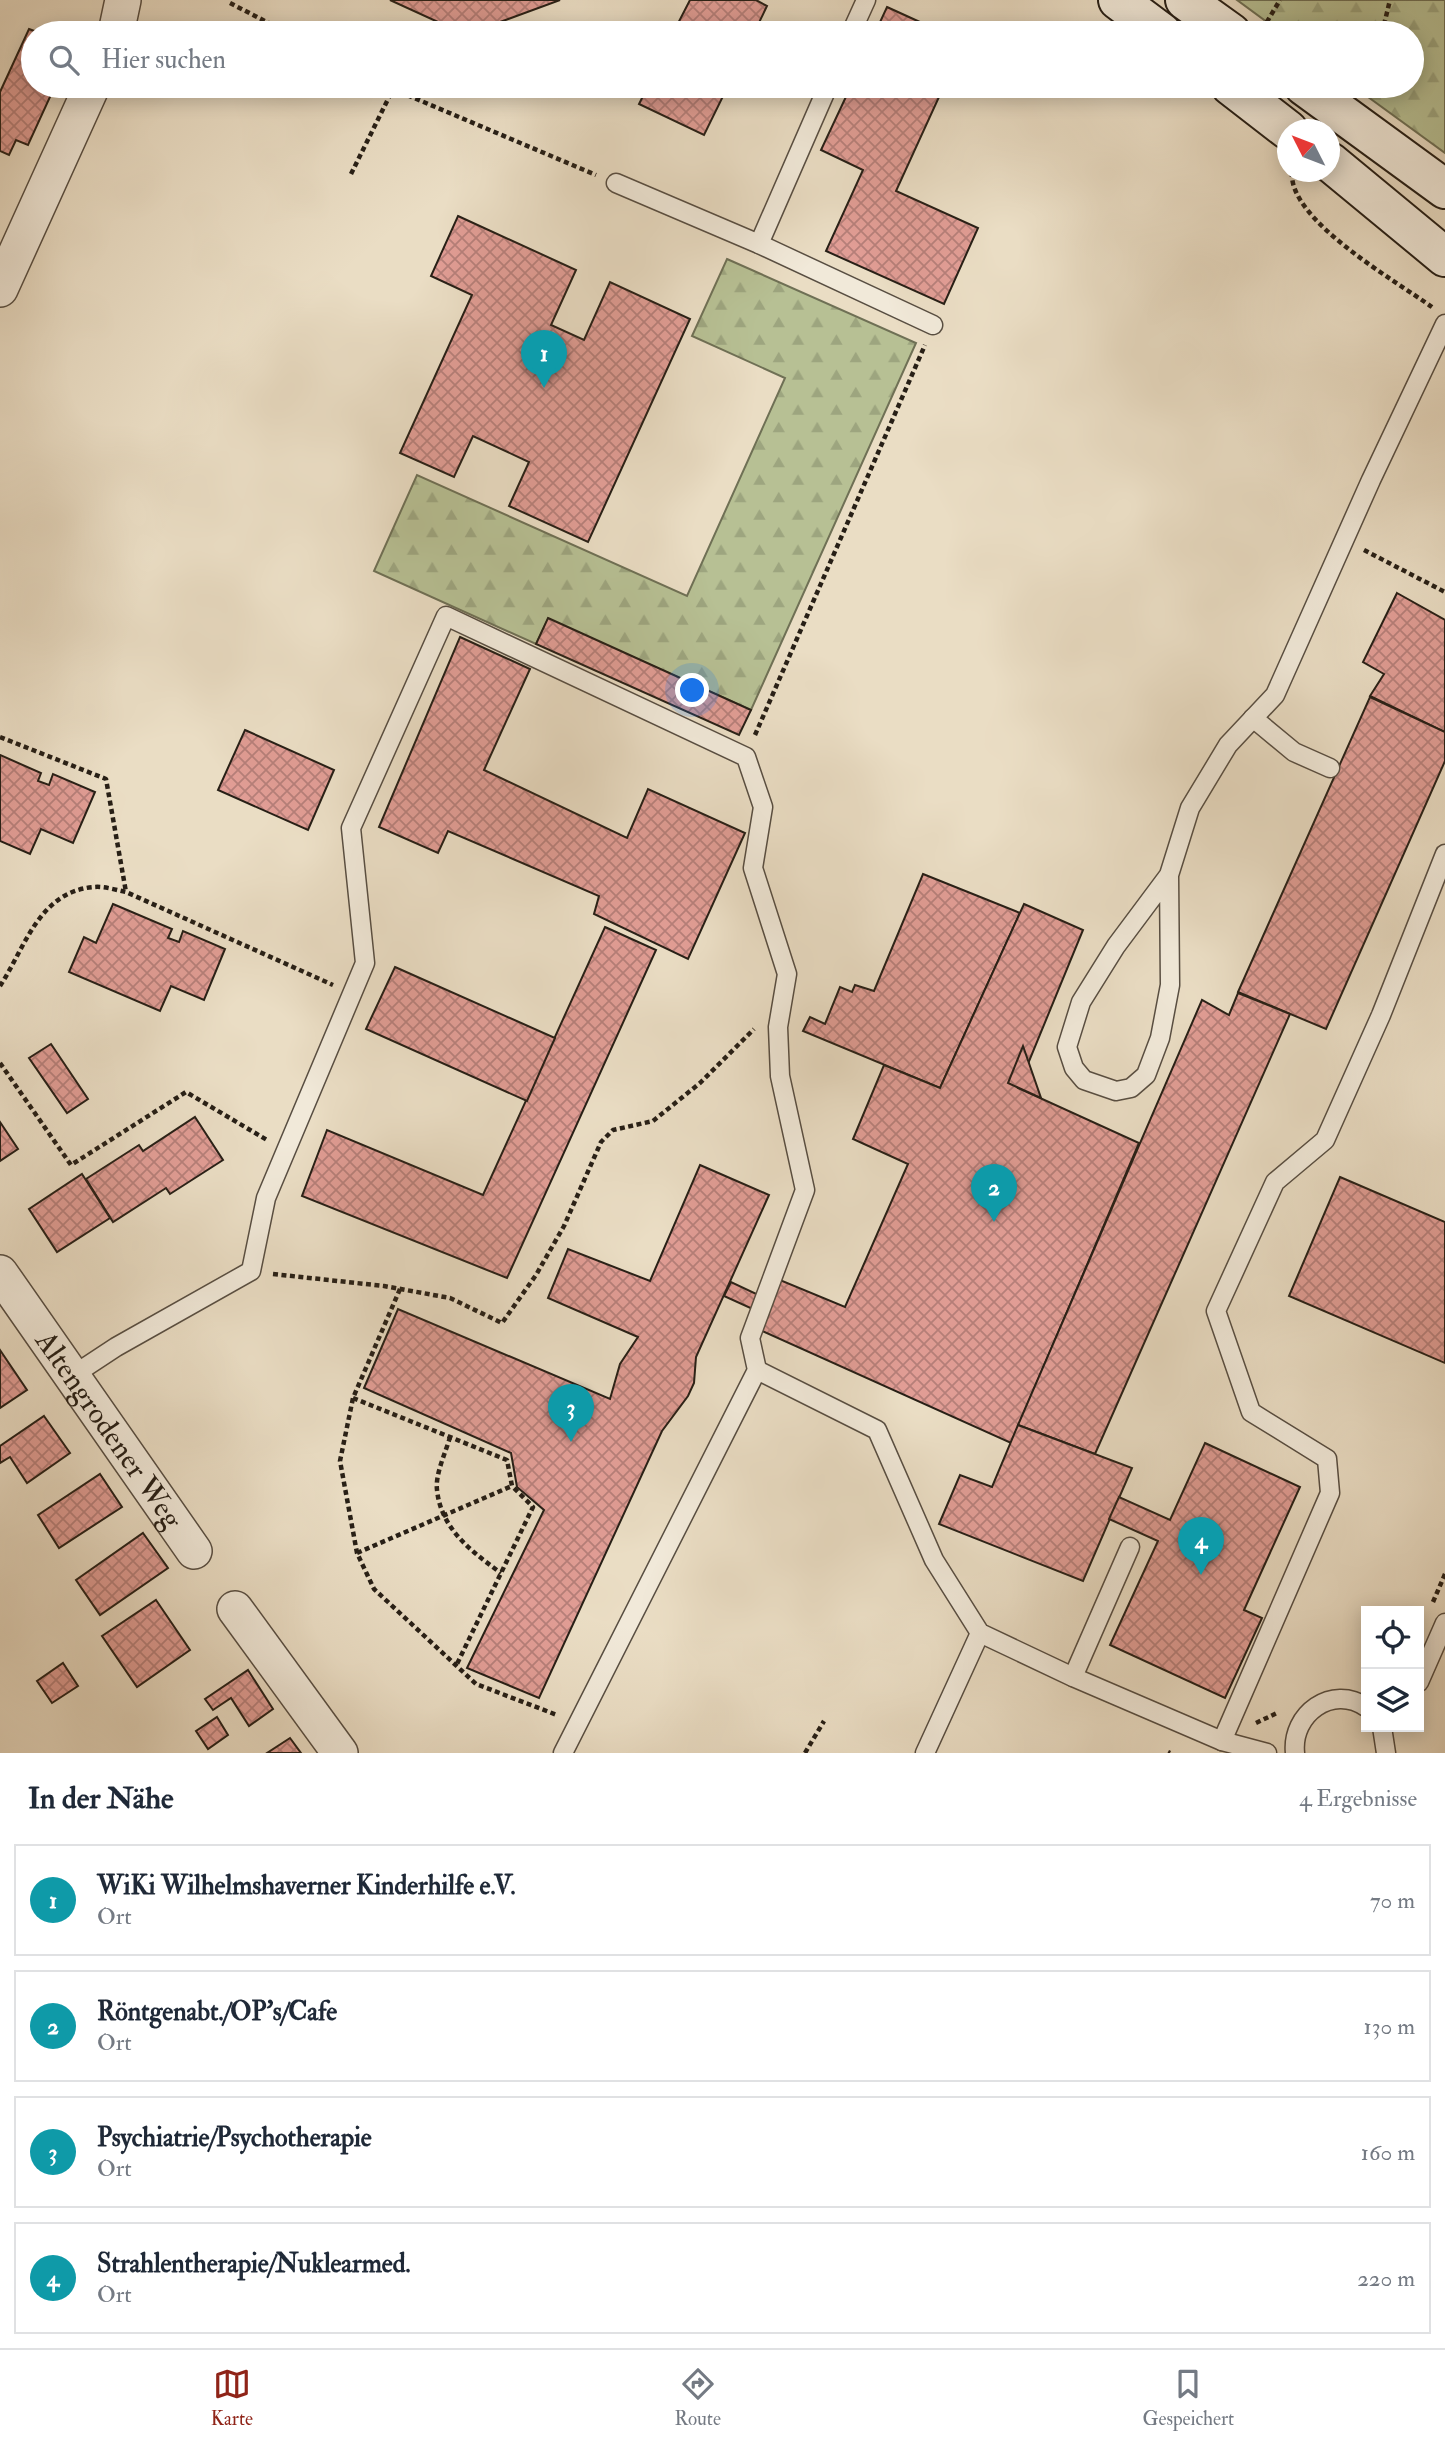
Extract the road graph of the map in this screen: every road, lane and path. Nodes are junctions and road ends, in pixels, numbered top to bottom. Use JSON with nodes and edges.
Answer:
{"nodes":[{"id":1,"x":123,"y":0,"type":"edge"},
{"id":2,"x":866,"y":0,"type":"edge"},
{"id":3,"x":1118,"y":0,"type":"edge"},
{"id":4,"x":1185,"y":0,"type":"edge"},
{"id":5,"x":1280,"y":0,"type":"edge"},
{"id":6,"x":1390,"y":0,"type":"edge"},
{"id":7,"x":230,"y":3,"type":"dead end"},
{"id":8,"x":119,"y":21,"type":"edge"},
{"id":9,"x":265,"y":21,"type":"edge"},
{"id":10,"x":856,"y":21,"type":"edge"},
{"id":11,"x":1146,"y":21,"type":"edge"},
{"id":12,"x":1214,"y":21,"type":"edge"},
{"id":13,"x":1267,"y":21,"type":"edge"},
{"id":14,"x":1385,"y":21,"type":"edge"},
{"id":15,"x":88,"y":98,"type":"edge"},
{"id":16,"x":389,"y":98,"type":"edge"},
{"id":17,"x":414,"y":98,"type":"edge"},
{"id":18,"x":823,"y":98,"type":"edge"},
{"id":19,"x":1247,"y":98,"type":"edge"},
{"id":20,"x":1320,"y":98,"type":"edge"},
{"id":21,"x":1277,"y":121,"type":"edge"},
{"id":22,"x":1340,"y":171,"type":"edge"},
{"id":23,"x":351,"y":174,"type":"dead end"},
{"id":24,"x":1292,"y":182,"type":"edge"},
{"id":25,"x":616,"y":183,"type":"joint"},
{"id":26,"x":1445,"y":190,"type":"edge"},
{"id":27,"x":759,"y":244,"type":"junction"},
{"id":28,"x":1445,"y":257,"type":"edge"},
{"id":29,"x":0,"y":289,"type":"edge"},
{"id":30,"x":1434,"y":309,"type":"dead end"},
{"id":31,"x":1445,"y":324,"type":"edge"},
{"id":32,"x":933,"y":325,"type":"joint"},
{"id":33,"x":1344,"y":540,"type":"junction"},
{"id":34,"x":1445,"y":593,"type":"edge"},
{"id":35,"x":1253,"y":718,"type":"junction"},
{"id":36,"x":0,"y":737,"type":"edge"},
{"id":37,"x":746,"y":757,"type":"junction"},
{"id":38,"x":1331,"y":768,"type":"dead end"},
{"id":39,"x":1445,"y":854,"type":"edge"},
{"id":40,"x":1169,"y":875,"type":"junction"},
{"id":41,"x":126,"y":892,"type":"junction"},
{"id":42,"x":0,"y":986,"type":"edge"},
{"id":43,"x":353,"y":993,"type":"junction"},
{"id":44,"x":778,"y":1027,"type":"junction"},
{"id":45,"x":0,"y":1063,"type":"edge"},
{"id":46,"x":285,"y":1152,"type":"junction"},
{"id":47,"x":251,"y":1271,"type":"junction"},
{"id":48,"x":0,"y":1273,"type":"edge"},
{"id":49,"x":400,"y":1289,"type":"junction"},
{"id":50,"x":757,"y":1370,"type":"junction"},
{"id":51,"x":72,"y":1376,"type":"junction"},
{"id":52,"x":353,"y":1398,"type":"junction"},
{"id":53,"x":450,"y":1437,"type":"junction"},
{"id":54,"x":512,"y":1486,"type":"junction"},
{"id":55,"x":444,"y":1515,"type":"junction"},
{"id":56,"x":1130,"y":1546,"type":"dead end"},
{"id":57,"x":194,"y":1551,"type":"dead end"},
{"id":58,"x":357,"y":1553,"type":"junction"},
{"id":59,"x":501,"y":1573,"type":"junction"},
{"id":60,"x":235,"y":1609,"type":"dead end"},
{"id":61,"x":1445,"y":1623,"type":"edge"},
{"id":62,"x":980,"y":1633,"type":"junction"},
{"id":63,"x":456,"y":1666,"type":"junction"},
{"id":64,"x":1424,"y":1671,"type":"edge"},
{"id":65,"x":1073,"y":1677,"type":"junction"},
{"id":66,"x":1361,"y":1705,"type":"edge"},
{"id":67,"x":1282,"y":1710,"type":"dead end"},
{"id":68,"x":824,"y":1721,"type":"dead end"},
{"id":69,"x":1231,"y":1721,"type":"junction"},
{"id":70,"x":578,"y":1723,"type":"junction"},
{"id":71,"x":1383,"y":1732,"type":"edge"},
{"id":72,"x":1222,"y":1741,"type":"junction"},
{"id":73,"x":340,"y":1753,"type":"edge"},
{"id":74,"x":563,"y":1753,"type":"edge"},
{"id":75,"x":805,"y":1753,"type":"edge"},
{"id":76,"x":925,"y":1753,"type":"edge"},
{"id":77,"x":1267,"y":1753,"type":"edge"},
{"id":78,"x":1295,"y":1753,"type":"edge"},
{"id":79,"x":1386,"y":1753,"type":"edge"}],
"edges":[{"from":1,"to":8,"type":"street"},
{"from":2,"to":10,"type":"lane"},
{"from":3,"to":11,"type":"main road"},
{"from":4,"to":12,"type":"main road"},
{"from":5,"to":13,"type":"path"},
{"from":6,"to":14,"type":"path"},
{"from":7,"to":9,"type":"path"},
{"from":15,"to":29,"type":"street"},
{"from":16,"to":23,"type":"path"},
{"from":17,"to":25,"type":"path"},
{"from":18,"to":27,"type":"lane"},
{"from":19,"to":21,"type":"main road"},
{"from":20,"to":26,"type":"main road"},
{"from":22,"to":28,"type":"main road"},
{"from":24,"to":30,"type":"path"},
{"from":25,"to":27,"type":"lane"},
{"from":27,"to":32,"type":"lane"},
{"from":31,"to":33,"type":"lane"},
{"from":32,"to":37,"type":"path"},
{"from":33,"to":34,"type":"path"},
{"from":33,"to":35,"type":"lane"},
{"from":35,"to":38,"type":"lane"},
{"from":35,"to":40,"type":"lane"},
{"from":36,"to":41,"type":"path"},
{"from":37,"to":43,"type":"lane"},
{"from":37,"to":44,"type":"lane"},
{"from":39,"to":69,"type":"lane"},
{"from":40,"to":40,"type":"lane"},
{"from":41,"to":42,"type":"path"},
{"from":41,"to":43,"type":"path"},
{"from":43,"to":46,"type":"lane"},
{"from":44,"to":49,"type":"path"},
{"from":44,"to":50,"type":"lane"},
{"from":45,"to":46,"type":"path"},
{"from":46,"to":47,"type":"lane"},
{"from":47,"to":49,"type":"path"},
{"from":47,"to":51,"type":"lane"},
{"from":48,"to":51,"type":"street","name":"Altengrodener Weg"},
{"from":49,"to":52,"type":"path"},
{"from":50,"to":62,"type":"lane"},
{"from":50,"to":70,"type":"lane"},
{"from":51,"to":57,"type":"street","name":"Altengrodener Weg"},
{"from":52,"to":53,"type":"path"},
{"from":52,"to":58,"type":"path"},
{"from":53,"to":54,"type":"path"},
{"from":53,"to":55,"type":"path"},
{"from":54,"to":55,"type":"path"},
{"from":54,"to":59,"type":"path"},
{"from":55,"to":58,"type":"path"},
{"from":55,"to":59,"type":"path"},
{"from":56,"to":65,"type":"lane"},
{"from":58,"to":63,"type":"path"},
{"from":59,"to":63,"type":"path"},
{"from":60,"to":73,"type":"street"},
{"from":61,"to":64,"type":"lane"},
{"from":62,"to":65,"type":"lane"},
{"from":62,"to":76,"type":"lane"},
{"from":63,"to":70,"type":"path"},
{"from":65,"to":72,"type":"lane"},
{"from":66,"to":78,"type":"lane"},
{"from":67,"to":69,"type":"path"},
{"from":68,"to":75,"type":"path"},
{"from":69,"to":72,"type":"lane"},
{"from":70,"to":74,"type":"lane"},
{"from":71,"to":79,"type":"lane"},
{"from":72,"to":77,"type":"lane"}]}
